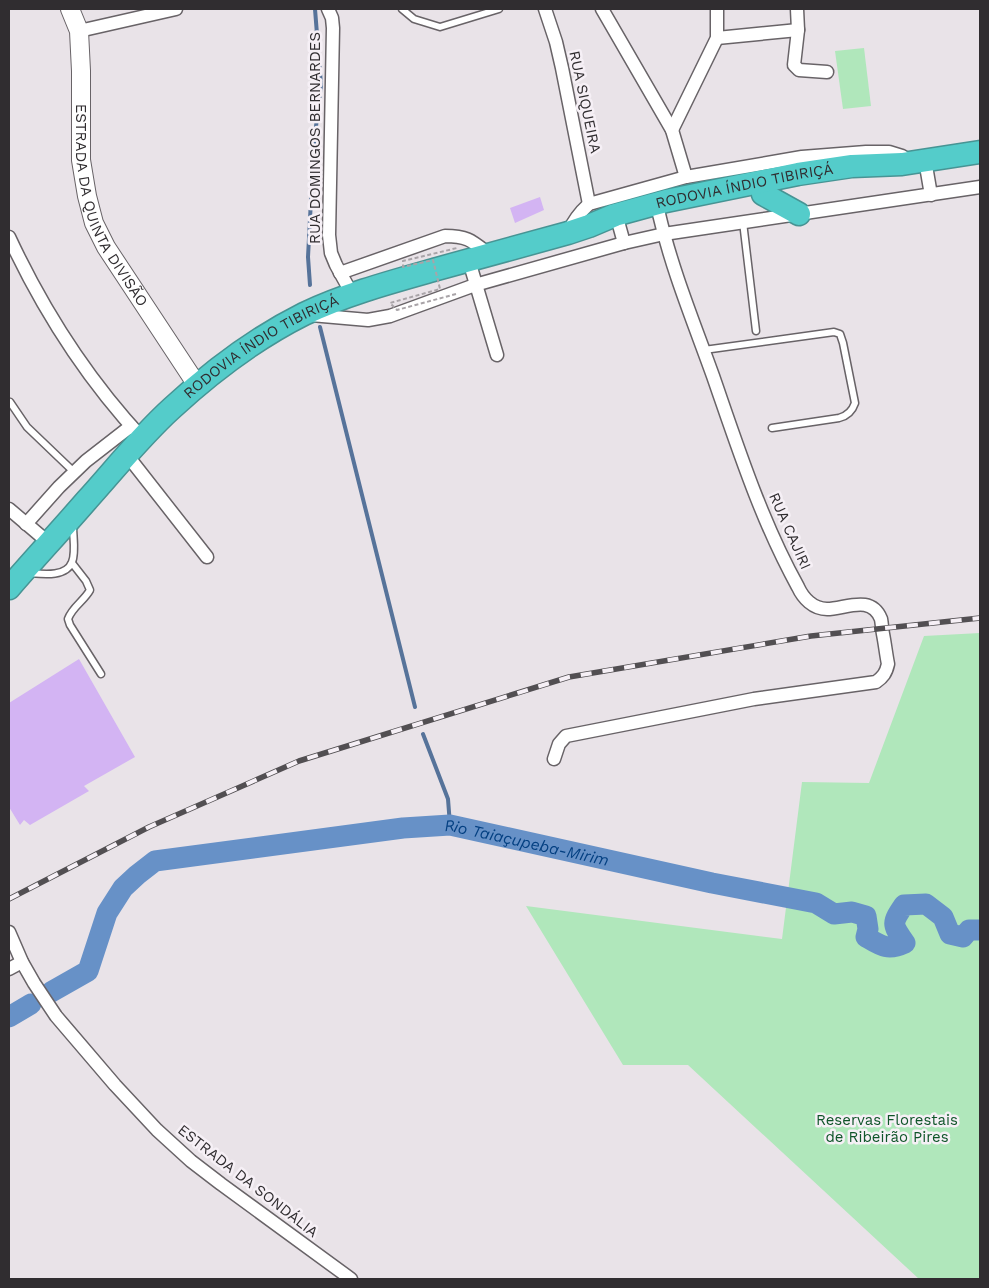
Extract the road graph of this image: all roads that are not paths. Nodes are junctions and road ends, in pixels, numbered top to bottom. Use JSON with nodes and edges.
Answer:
{"nodes":[{"id":1,"x":70,"y":9,"type":"edge"},
{"id":2,"x":176,"y":9,"type":"edge"},
{"id":3,"x":328,"y":9,"type":"edge"},
{"id":4,"x":402,"y":9,"type":"edge"},
{"id":5,"x":499,"y":9,"type":"edge"},
{"id":6,"x":602,"y":9,"type":"edge"},
{"id":7,"x":717,"y":9,"type":"edge"},
{"id":8,"x":797,"y":9,"type":"edge"},
{"id":9,"x":550,"y":10,"type":"edge"},
{"id":10,"x":798,"y":30,"type":"junction"},
{"id":11,"x":79,"y":31,"type":"junction"},
{"id":12,"x":717,"y":38,"type":"junction"},
{"id":13,"x":828,"y":72,"type":"dead end"},
{"id":14,"x":672,"y":130,"type":"junction"},
{"id":15,"x":980,"y":152,"type":"edge"},
{"id":16,"x":913,"y":162,"type":"junction"},
{"id":17,"x":686,"y":177,"type":"junction"},
{"id":18,"x":980,"y":187,"type":"edge"},
{"id":19,"x":763,"y":194,"type":"junction"},
{"id":20,"x":931,"y":194,"type":"junction"},
{"id":21,"x":589,"y":204,"type":"junction"},
{"id":22,"x":799,"y":214,"type":"junction"},
{"id":23,"x":742,"y":222,"type":"junction"},
{"id":24,"x":661,"y":224,"type":"junction"},
{"id":25,"x":589,"y":226,"type":"junction"},
{"id":26,"x":568,"y":233,"type":"junction"},
{"id":27,"x":622,"y":234,"type":"junction"},
{"id":28,"x":9,"y":237,"type":"edge"},
{"id":29,"x":472,"y":254,"type":"junction"},
{"id":30,"x":340,"y":273,"type":"junction"},
{"id":31,"x":476,"y":285,"type":"junction"},
{"id":32,"x":352,"y":294,"type":"junction"},
{"id":33,"x":303,"y":315,"type":"junction"},
{"id":34,"x":756,"y":331,"type":"dead end"},
{"id":35,"x":704,"y":350,"type":"junction"},
{"id":36,"x":497,"y":355,"type":"dead end"},
{"id":37,"x":198,"y":385,"type":"junction"},
{"id":38,"x":10,"y":402,"type":"dead end"},
{"id":39,"x":772,"y":428,"type":"dead end"},
{"id":40,"x":137,"y":432,"type":"junction"},
{"id":41,"x":127,"y":455,"type":"junction"},
{"id":42,"x":74,"y":472,"type":"junction"},
{"id":43,"x":9,"y":509,"type":"edge"},
{"id":44,"x":73,"y":517,"type":"junction"},
{"id":45,"x":26,"y":524,"type":"junction"},
{"id":46,"x":49,"y":544,"type":"junction"},
{"id":47,"x":207,"y":557,"type":"dead end"},
{"id":48,"x":72,"y":563,"type":"junction"},
{"id":49,"x":15,"y":580,"type":"edge"},
{"id":50,"x":101,"y":674,"type":"dead end"},
{"id":51,"x":554,"y":759,"type":"dead end"},
{"id":52,"x":9,"y":932,"type":"edge"},
{"id":53,"x":22,"y":962,"type":"junction"},
{"id":54,"x":9,"y":969,"type":"edge"},
{"id":55,"x":351,"y":1279,"type":"edge"}],
"edges":[{"from":1,"to":11,"type":"street","name":"ESTRADA DA QUINTA DIVISÃO"},
{"from":2,"to":11,"type":"street"},
{"from":3,"to":30,"type":"street","name":"RUA DOMINGOS BERNARDES"},
{"from":4,"to":5,"type":"lane"},
{"from":6,"to":14,"type":"street"},
{"from":7,"to":12,"type":"street"},
{"from":8,"to":10,"type":"street"},
{"from":9,"to":21,"type":"street","name":"RUA SIQUEIRA"},
{"from":10,"to":12,"type":"street"},
{"from":10,"to":13,"type":"street"},
{"from":11,"to":37,"type":"street","name":"ESTRADA DA QUINTA DIVISÃO"},
{"from":12,"to":14,"type":"street"},
{"from":14,"to":17,"type":"street"},
{"from":15,"to":16,"type":"highway","name":"RODOVIA ÍNDIO TIBIRIÇÁ"},
{"from":16,"to":17,"type":"street"},
{"from":16,"to":19,"type":"highway","name":"RODOVIA ÍNDIO TIBIRIÇÁ"},
{"from":16,"to":20,"type":"street"},
{"from":16,"to":25,"type":"highway","name":"RODOVIA ÍNDIO TIBIRIÇÁ"},
{"from":17,"to":21,"type":"street"},
{"from":18,"to":20,"type":"street"},
{"from":19,"to":22,"type":"highway"},
{"from":19,"to":24,"type":"highway","name":"RODOVIA ÍNDIO TIBIRIÇÁ"},
{"from":20,"to":22,"type":"street"},
{"from":21,"to":26,"type":"street"},
{"from":22,"to":23,"type":"street"},
{"from":23,"to":24,"type":"street"},
{"from":23,"to":34,"type":"lane"},
{"from":24,"to":27,"type":"highway","name":"RODOVIA ÍNDIO TIBIRIÇÁ"},
{"from":24,"to":35,"type":"street","name":"RUA CAJIRI"},
{"from":25,"to":26,"type":"highway","name":"RODOVIA ÍNDIO TIBIRIÇÁ"},
{"from":25,"to":27,"type":"highway","name":"RODOVIA ÍNDIO TIBIRIÇÁ"},
{"from":26,"to":29,"type":"highway","name":"RODOVIA ÍNDIO TIBIRIÇÁ"},
{"from":27,"to":31,"type":"street"},
{"from":28,"to":40,"type":"street"},
{"from":29,"to":30,"type":"street"},
{"from":29,"to":31,"type":"street"},
{"from":29,"to":32,"type":"highway","name":"RODOVIA ÍNDIO TIBIRIÇÁ"},
{"from":30,"to":32,"type":"street","name":"RUA DOMINGOS BERNARDES"},
{"from":31,"to":33,"type":"street"},
{"from":31,"to":36,"type":"street"},
{"from":32,"to":33,"type":"highway","name":"RODOVIA ÍNDIO TIBIRIÇÁ"},
{"from":33,"to":37,"type":"highway","name":"RODOVIA ÍNDIO TIBIRIÇÁ"},
{"from":35,"to":39,"type":"lane"},
{"from":35,"to":51,"type":"street","name":"RUA CAJIRI"},
{"from":37,"to":40,"type":"highway","name":"RODOVIA ÍNDIO TIBIRIÇÁ"},
{"from":38,"to":42,"type":"lane"},
{"from":40,"to":41,"type":"highway","name":"RODOVIA ÍNDIO TIBIRIÇÁ"},
{"from":40,"to":42,"type":"street"},
{"from":41,"to":44,"type":"highway","name":"RODOVIA ÍNDIO TIBIRIÇÁ"},
{"from":41,"to":47,"type":"street"},
{"from":42,"to":45,"type":"street"},
{"from":43,"to":45,"type":"street"},
{"from":44,"to":46,"type":"highway","name":"RODOVIA ÍNDIO TIBIRIÇÁ"},
{"from":44,"to":48,"type":"lane"},
{"from":45,"to":46,"type":"street"},
{"from":46,"to":49,"type":"highway","name":"RODOVIA ÍNDIO TIBIRIÇÁ"},
{"from":48,"to":49,"type":"lane"},
{"from":48,"to":50,"type":"lane"},
{"from":52,"to":53,"type":"street","name":"ESTRADA DA SONDÁLIA"},
{"from":53,"to":54,"type":"street"},
{"from":53,"to":55,"type":"street","name":"ESTRADA DA SONDÁLIA"}]}
